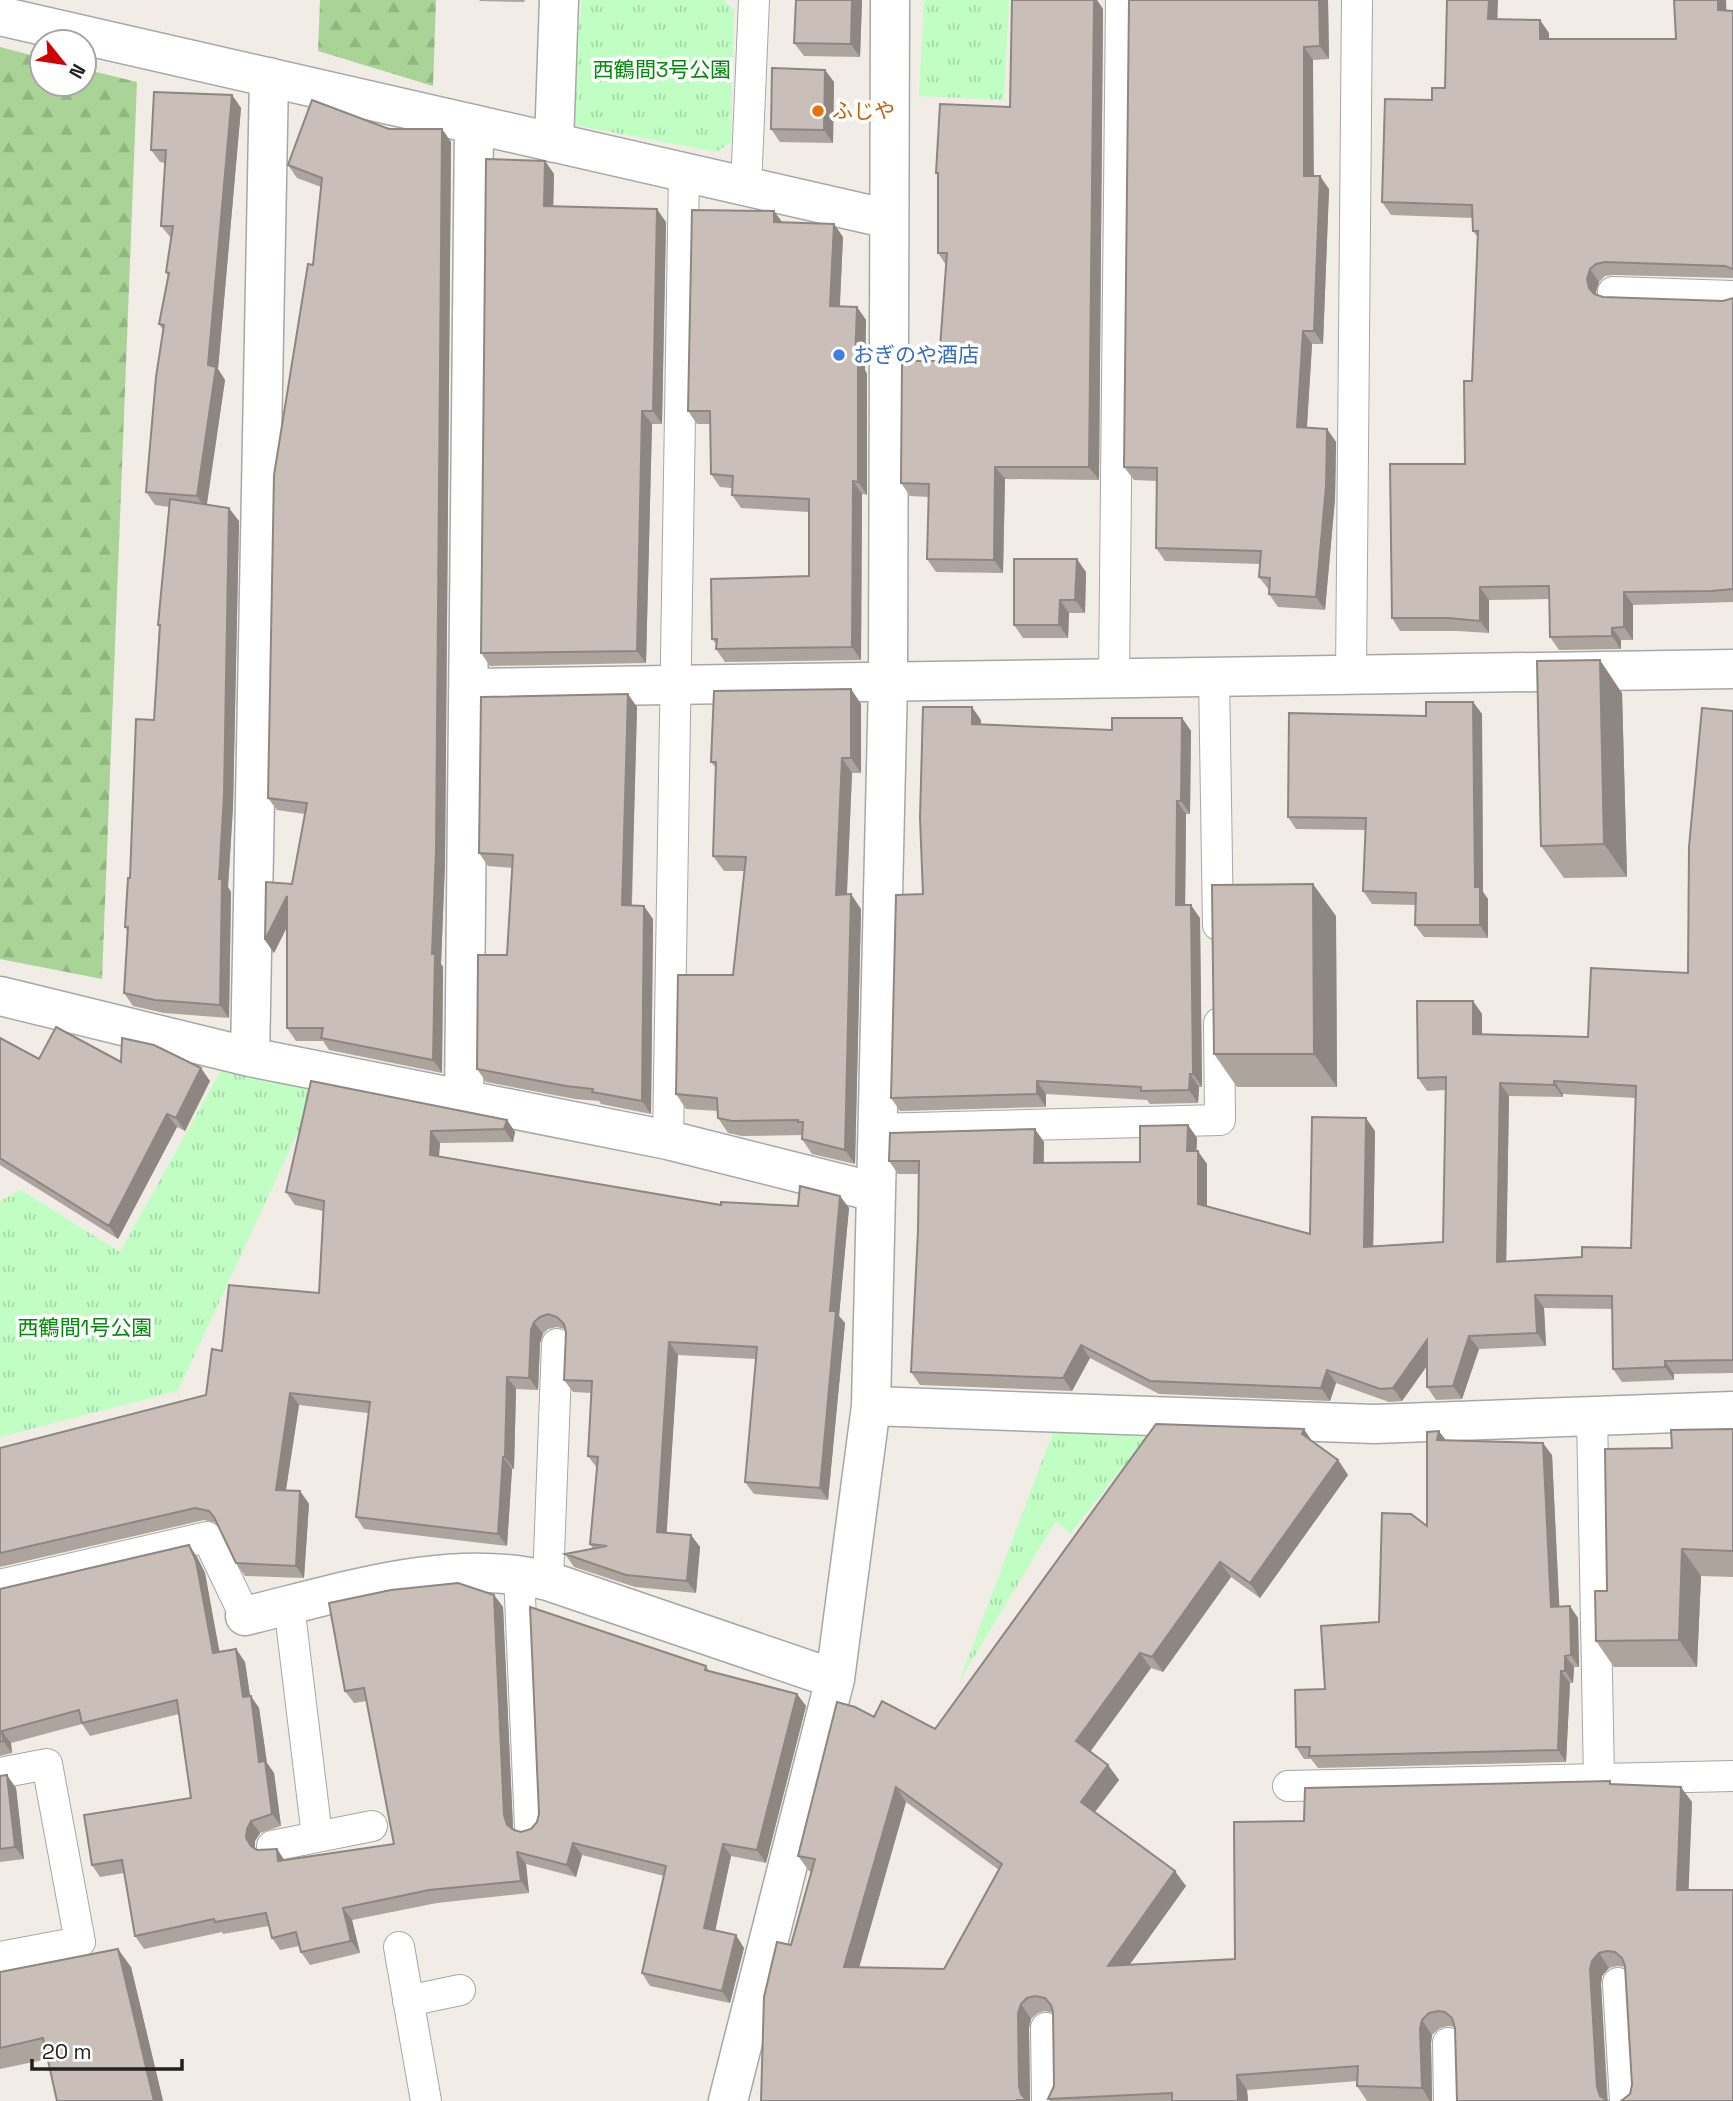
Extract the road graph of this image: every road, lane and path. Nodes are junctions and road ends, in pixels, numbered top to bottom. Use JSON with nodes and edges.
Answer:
{"nodes":[{"id":1,"x":559,"y":0,"type":"edge"},
{"id":2,"x":754,"y":0,"type":"edge"},
{"id":3,"x":890,"y":0,"type":"edge"},
{"id":4,"x":1121,"y":0,"type":"edge"},
{"id":5,"x":1357,"y":0,"type":"edge"},
{"id":6,"x":21,"y":13,"type":"edge"},
{"id":7,"x":269,"y":77,"type":"junction"},
{"id":8,"x":474,"y":124,"type":"junction"},
{"id":9,"x":554,"y":142,"type":"junction"},
{"id":10,"x":684,"y":173,"type":"junction"},
{"id":11,"x":746,"y":187,"type":"junction"},
{"id":12,"x":889,"y":219,"type":"junction"},
{"id":13,"x":1613,"y":292,"type":"dead end"},
{"id":14,"x":1733,"y":296,"type":"edge"},
{"id":15,"x":1733,"y":669,"type":"edge"},
{"id":16,"x":1351,"y":675,"type":"junction"},
{"id":17,"x":1214,"y":676,"type":"junction"},
{"id":18,"x":1114,"y":678,"type":"junction"},
{"id":19,"x":888,"y":682,"type":"junction"},
{"id":20,"x":677,"y":684,"type":"junction"},
{"id":21,"x":469,"y":688,"type":"junction"},
{"id":22,"x":1218,"y":954,"type":"edge"},
{"id":23,"x":1219,"y":995,"type":"edge"},
{"id":24,"x":0,"y":996,"type":"edge"},
{"id":25,"x":250,"y":1057,"type":"junction"},
{"id":26,"x":464,"y":1100,"type":"junction"},
{"id":27,"x":876,"y":1129,"type":"junction"},
{"id":28,"x":668,"y":1140,"type":"junction"},
{"id":29,"x":875,"y":1192,"type":"junction"},
{"id":30,"x":557,"y":1344,"type":"edge"},
{"id":31,"x":871,"y":1406,"type":"junction"},
{"id":32,"x":1733,"y":1411,"type":"edge"},
{"id":33,"x":1592,"y":1415,"type":"junction"},
{"id":34,"x":534,"y":1577,"type":"junction"},
{"id":35,"x":0,"y":1585,"type":"edge"},
{"id":36,"x":289,"y":1605,"type":"junction"},
{"id":37,"x":245,"y":1616,"type":"joint"},
{"id":38,"x":835,"y":1679,"type":"junction"},
{"id":39,"x":0,"y":1773,"type":"edge"},
{"id":40,"x":1733,"y":1776,"type":"edge"},
{"id":41,"x":1599,"y":1779,"type":"junction"},
{"id":42,"x":1288,"y":1786,"type":"dead end"},
{"id":43,"x":372,"y":1826,"type":"dead end"},
{"id":44,"x":530,"y":1827,"type":"edge"},
{"id":45,"x":317,"y":1836,"type":"junction"},
{"id":46,"x":272,"y":1846,"type":"edge"},
{"id":47,"x":399,"y":1947,"type":"dead end"},
{"id":48,"x":0,"y":1957,"type":"edge"},
{"id":49,"x":1618,"y":1983,"type":"edge"},
{"id":50,"x":460,"y":1990,"type":"dead end"},
{"id":51,"x":408,"y":2001,"type":"junction"},
{"id":52,"x":1046,"y":2028,"type":"edge"},
{"id":53,"x":1448,"y":2043,"type":"edge"},
{"id":54,"x":426,"y":2101,"type":"edge"},
{"id":55,"x":728,"y":2101,"type":"edge"},
{"id":56,"x":1047,"y":2101,"type":"edge"},
{"id":57,"x":1449,"y":2101,"type":"edge"},
{"id":58,"x":1625,"y":2101,"type":"edge"}],
"edges":[{"from":1,"to":9,"type":"street"},
{"from":2,"to":11,"type":"lane"},
{"from":3,"to":12,"type":"street"},
{"from":4,"to":18,"type":"lane"},
{"from":5,"to":16,"type":"lane"},
{"from":6,"to":7,"type":"street"},
{"from":7,"to":8,"type":"street"},
{"from":7,"to":25,"type":"street"},
{"from":8,"to":9,"type":"street"},
{"from":8,"to":21,"type":"street"},
{"from":9,"to":10,"type":"street"},
{"from":10,"to":11,"type":"street"},
{"from":10,"to":20,"type":"lane"},
{"from":11,"to":12,"type":"street"},
{"from":12,"to":19,"type":"street"},
{"from":13,"to":14,"type":"lane"},
{"from":15,"to":16,"type":"street"},
{"from":16,"to":17,"type":"street"},
{"from":17,"to":18,"type":"street"},
{"from":17,"to":22,"type":"lane"},
{"from":18,"to":19,"type":"street"},
{"from":19,"to":20,"type":"street"},
{"from":19,"to":27,"type":"street"},
{"from":20,"to":21,"type":"street"},
{"from":20,"to":28,"type":"lane"},
{"from":21,"to":26,"type":"street"},
{"from":23,"to":27,"type":"lane"},
{"from":24,"to":25,"type":"street"},
{"from":25,"to":26,"type":"street"},
{"from":26,"to":28,"type":"street"},
{"from":27,"to":29,"type":"street"},
{"from":28,"to":29,"type":"street"},
{"from":29,"to":31,"type":"street"},
{"from":30,"to":34,"type":"lane"},
{"from":31,"to":33,"type":"street"},
{"from":31,"to":38,"type":"street"},
{"from":32,"to":33,"type":"street"},
{"from":33,"to":41,"type":"lane"},
{"from":34,"to":36,"type":"street"},
{"from":34,"to":38,"type":"street"},
{"from":34,"to":44,"type":"lane"},
{"from":35,"to":37,"type":"lane"},
{"from":36,"to":37,"type":"street"},
{"from":36,"to":45,"type":"lane"},
{"from":38,"to":55,"type":"street"},
{"from":39,"to":48,"type":"lane"},
{"from":40,"to":41,"type":"lane"},
{"from":41,"to":42,"type":"lane"},
{"from":43,"to":45,"type":"lane"},
{"from":45,"to":46,"type":"lane"},
{"from":47,"to":51,"type":"lane"},
{"from":49,"to":58,"type":"lane"},
{"from":50,"to":51,"type":"lane"},
{"from":51,"to":54,"type":"lane"},
{"from":52,"to":56,"type":"lane"},
{"from":53,"to":57,"type":"lane"}]}
